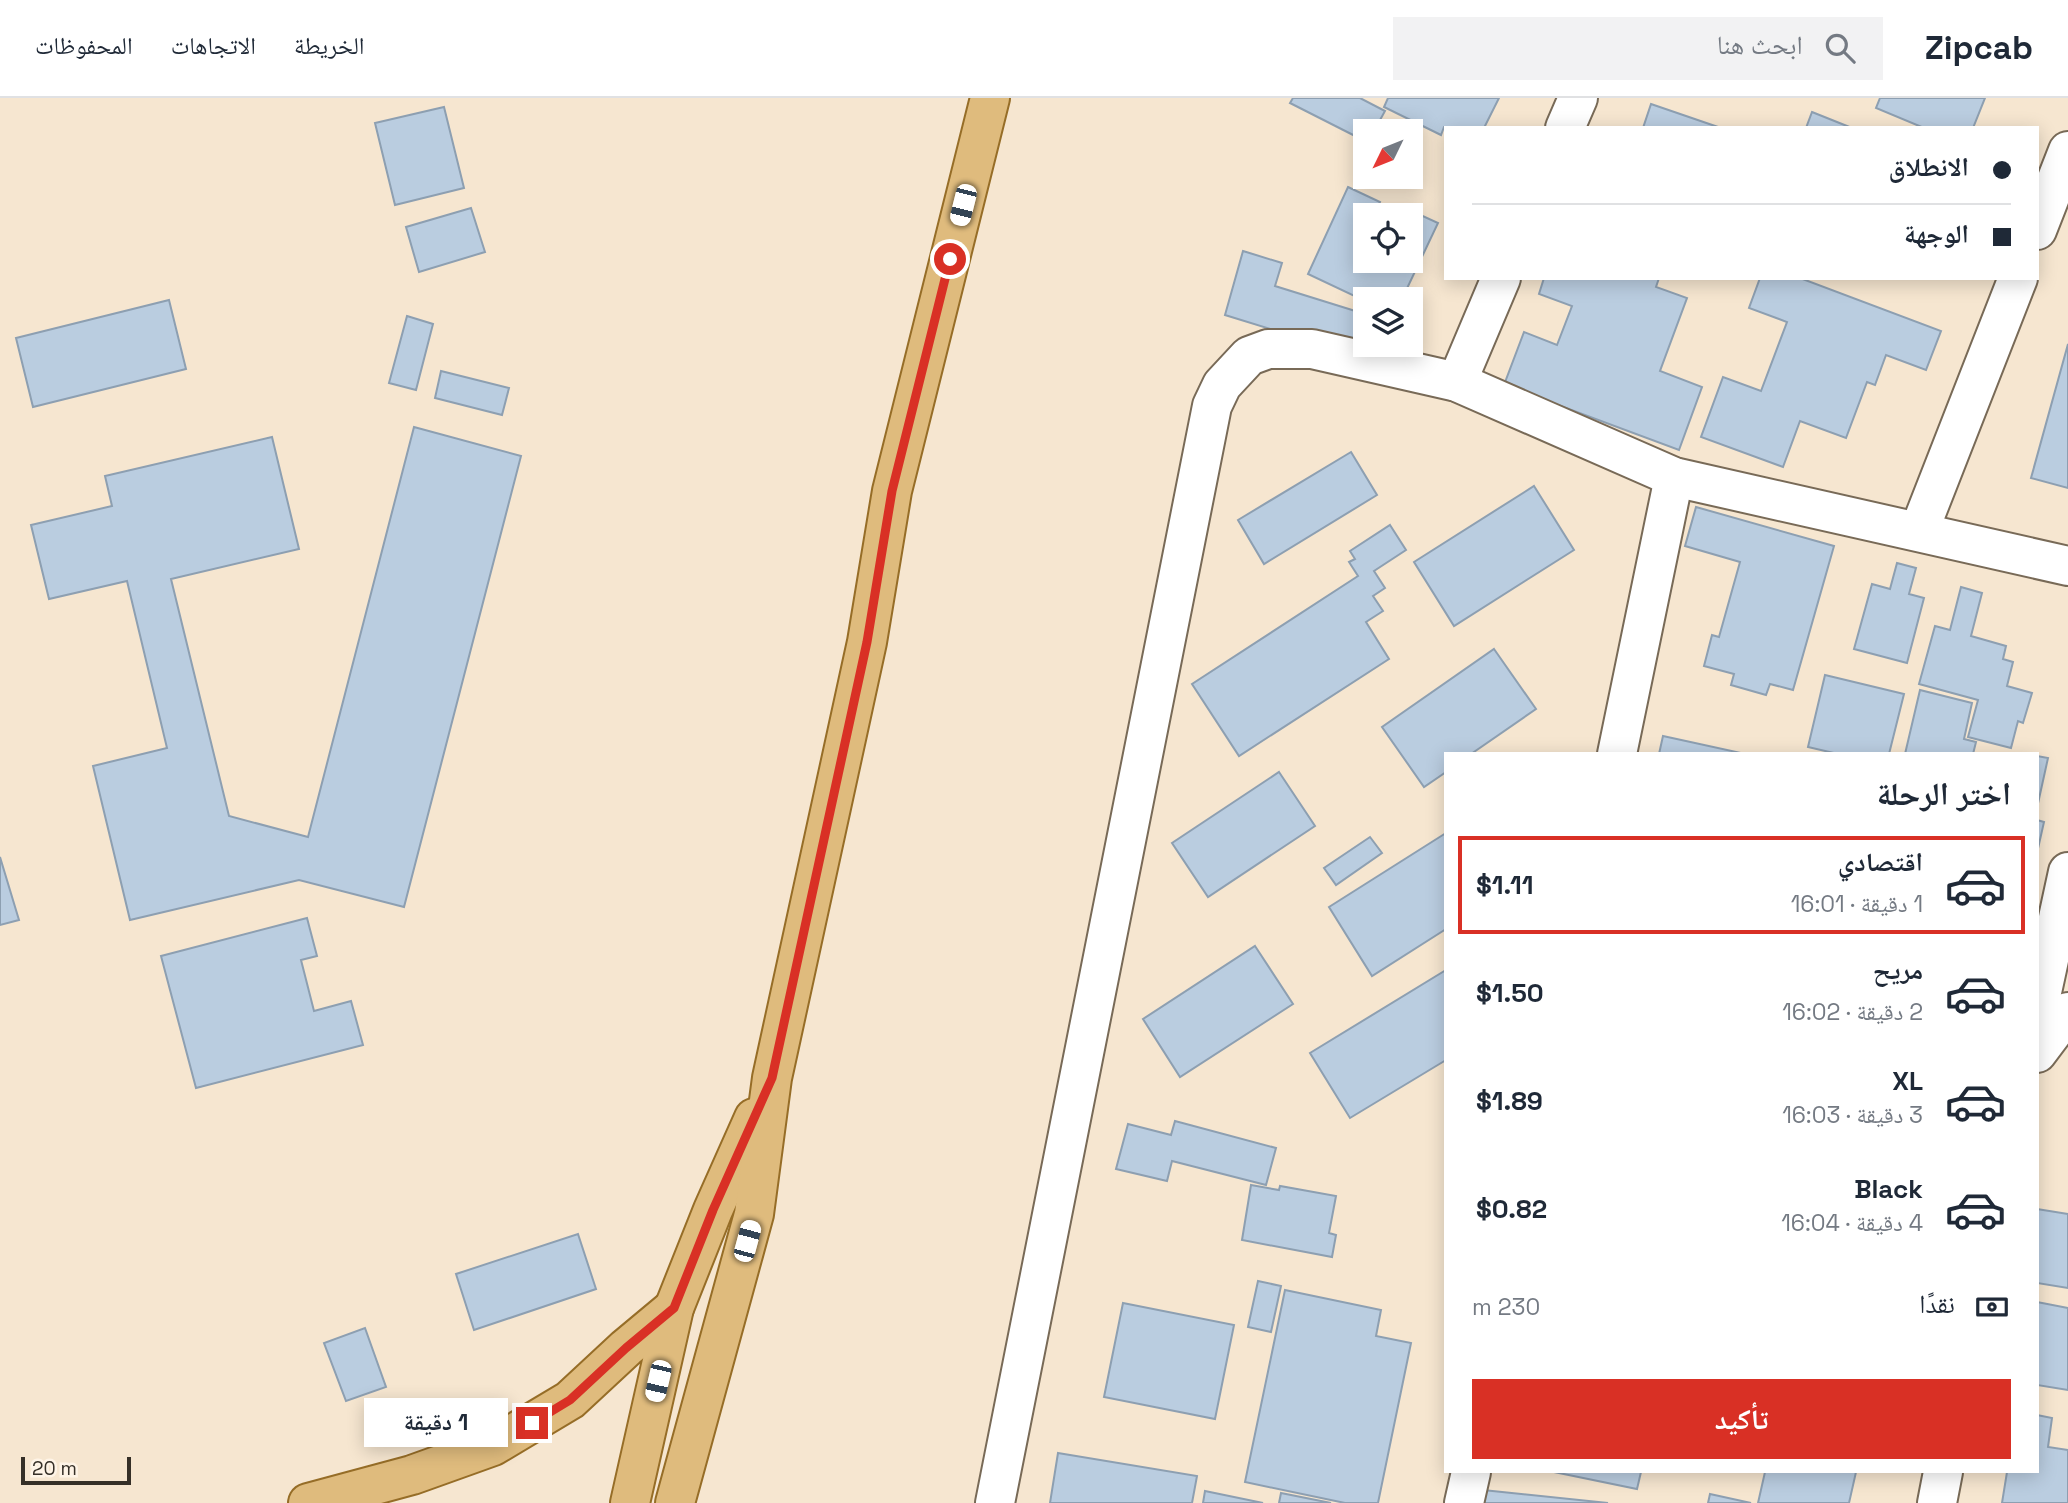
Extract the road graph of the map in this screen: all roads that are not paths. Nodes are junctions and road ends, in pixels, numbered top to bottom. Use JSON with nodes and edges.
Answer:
{"nodes":[{"id":1,"x":990,"y":98,"type":"edge"},
{"id":2,"x":1578,"y":98,"type":"edge"},
{"id":3,"x":1566,"y":126,"type":"edge"},
{"id":4,"x":2068,"y":151,"type":"edge"},
{"id":5,"x":2039,"y":225,"type":"edge"},
{"id":6,"x":1500,"y":280,"type":"edge"},
{"id":7,"x":2017,"y":280,"type":"edge"},
{"id":8,"x":1457,"y":382,"type":"junction"},
{"id":9,"x":1674,"y":477,"type":"junction"},
{"id":10,"x":1919,"y":531,"type":"junction"},
{"id":11,"x":2068,"y":566,"type":"edge"},
{"id":12,"x":1617,"y":752,"type":"edge"},
{"id":13,"x":2068,"y":872,"type":"edge"},
{"id":14,"x":2039,"y":1006,"type":"edge"},
{"id":15,"x":2068,"y":1012,"type":"edge"},
{"id":16,"x":2039,"y":1050,"type":"edge"},
{"id":17,"x":772,"y":1078,"type":"junction"},
{"id":18,"x":674,"y":1308,"type":"junction"},
{"id":19,"x":1471,"y":1473,"type":"edge"},
{"id":20,"x":1943,"y":1473,"type":"edge"},
{"id":21,"x":678,"y":1496,"type":"edge"},
{"id":22,"x":308,"y":1503,"type":"edge"},
{"id":23,"x":630,"y":1503,"type":"edge"},
{"id":24,"x":995,"y":1503,"type":"edge"},
{"id":25,"x":1464,"y":1503,"type":"edge"},
{"id":26,"x":1937,"y":1503,"type":"edge"}],
"edges":[{"from":1,"to":17,"type":"main road"},
{"from":2,"to":3,"type":"street"},
{"from":4,"to":5,"type":"street"},
{"from":6,"to":8,"type":"street"},
{"from":7,"to":10,"type":"street"},
{"from":8,"to":9,"type":"street"},
{"from":8,"to":24,"type":"street"},
{"from":9,"to":10,"type":"street"},
{"from":9,"to":12,"type":"street"},
{"from":10,"to":11,"type":"street"},
{"from":13,"to":14,"type":"street"},
{"from":15,"to":16,"type":"street"},
{"from":17,"to":18,"type":"main road"},
{"from":17,"to":21,"type":"main road"},
{"from":18,"to":22,"type":"main road"},
{"from":18,"to":23,"type":"main road"},
{"from":19,"to":25,"type":"street"},
{"from":20,"to":26,"type":"street"}]}
